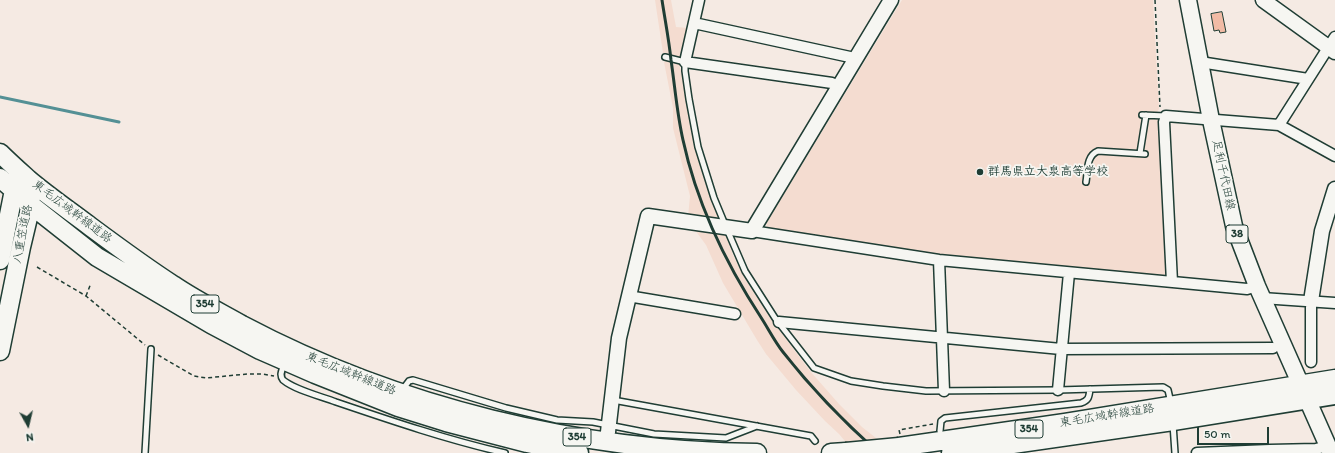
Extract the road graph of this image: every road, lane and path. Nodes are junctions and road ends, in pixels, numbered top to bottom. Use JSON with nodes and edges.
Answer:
{"nodes":[{"id":1,"x":699,"y":0,"type":"edge"},
{"id":2,"x":892,"y":0,"type":"edge"},
{"id":3,"x":1155,"y":0,"type":"edge"},
{"id":4,"x":1188,"y":0,"type":"edge"},
{"id":5,"x":1263,"y":0,"type":"edge"},
{"id":6,"x":694,"y":23,"type":"junction"},
{"id":7,"x":1333,"y":45,"type":"edge"},
{"id":8,"x":850,"y":57,"type":"dead end"},
{"id":9,"x":665,"y":58,"type":"dead end"},
{"id":10,"x":685,"y":62,"type":"junction"},
{"id":11,"x":1200,"y":62,"type":"junction"},
{"id":12,"x":1308,"y":79,"type":"junction"},
{"id":13,"x":839,"y":86,"type":"junction"},
{"id":14,"x":1163,"y":116,"type":"junction"},
{"id":15,"x":1211,"y":120,"type":"junction"},
{"id":16,"x":1279,"y":125,"type":"junction"},
{"id":17,"x":0,"y":153,"type":"edge"},
{"id":18,"x":1335,"y":156,"type":"edge"},
{"id":19,"x":0,"y":178,"type":"edge"},
{"id":20,"x":29,"y":180,"type":"junction"},
{"id":21,"x":1086,"y":182,"type":"dead end"},
{"id":22,"x":1335,"y":189,"type":"edge"},
{"id":23,"x":14,"y":190,"type":"junction"},
{"id":24,"x":31,"y":205,"type":"junction"},
{"id":25,"x":726,"y":227,"type":"junction"},
{"id":26,"x":752,"y":231,"type":"junction"},
{"id":27,"x":0,"y":260,"type":"edge"},
{"id":28,"x":939,"y":260,"type":"junction"},
{"id":29,"x":37,"y":267,"type":"dead end"},
{"id":30,"x":1069,"y":272,"type":"junction"},
{"id":31,"x":1172,"y":282,"type":"junction"},
{"id":32,"x":91,"y":283,"type":"dead end"},
{"id":33,"x":1259,"y":292,"type":"junction"},
{"id":34,"x":86,"y":296,"type":"junction"},
{"id":35,"x":628,"y":296,"type":"junction"},
{"id":36,"x":1311,"y":301,"type":"junction"},
{"id":37,"x":1335,"y":303,"type":"edge"},
{"id":38,"x":735,"y":314,"type":"dead end"},
{"id":39,"x":779,"y":322,"type":"junction"},
{"id":40,"x":942,"y":337,"type":"junction"},
{"id":41,"x":1273,"y":348,"type":"dead end"},
{"id":42,"x":1061,"y":349,"type":"junction"},
{"id":43,"x":150,"y":350,"type":"junction"},
{"id":44,"x":0,"y":352,"type":"edge"},
{"id":45,"x":1311,"y":362,"type":"dead end"},
{"id":46,"x":283,"y":369,"type":"junction"},
{"id":47,"x":1335,"y":379,"type":"edge"},
{"id":48,"x":1090,"y":389,"type":"junction"},
{"id":49,"x":1058,"y":390,"type":"junction"},
{"id":50,"x":944,"y":391,"type":"junction"},
{"id":51,"x":1303,"y":392,"type":"junction"},
{"id":52,"x":401,"y":394,"type":"junction"},
{"id":53,"x":1335,"y":395,"type":"edge"},
{"id":54,"x":612,"y":400,"type":"junction"},
{"id":55,"x":1172,"y":413,"type":"junction"},
{"id":56,"x":757,"y":426,"type":"junction"},
{"id":57,"x":608,"y":429,"type":"junction"},
{"id":58,"x":940,"y":431,"type":"dead end"},
{"id":59,"x":816,"y":441,"type":"dead end"},
{"id":60,"x":1329,"y":450,"type":"edge"},
{"id":61,"x":145,"y":453,"type":"edge"},
{"id":62,"x":506,"y":453,"type":"edge"},
{"id":63,"x":579,"y":453,"type":"edge"},
{"id":64,"x":757,"y":453,"type":"edge"},
{"id":65,"x":839,"y":453,"type":"edge"},
{"id":66,"x":951,"y":453,"type":"edge"},
{"id":67,"x":1175,"y":453,"type":"edge"},
{"id":68,"x":1197,"y":453,"type":"edge"}],
"edges":[{"from":1,"to":6,"type":"street"},
{"from":2,"to":13,"type":"street"},
{"from":3,"to":14,"type":"path"},
{"from":4,"to":11,"type":"main road","name":"足利千代田線","number":"38"},
{"from":5,"to":7,"type":"street"},
{"from":6,"to":8,"type":"street"},
{"from":6,"to":10,"type":"street"},
{"from":7,"to":12,"type":"street"},
{"from":9,"to":10,"type":"lane"},
{"from":10,"to":13,"type":"street"},
{"from":10,"to":25,"type":"lane"},
{"from":11,"to":12,"type":"street"},
{"from":11,"to":15,"type":"main road","name":"足利千代田線","number":"38"},
{"from":12,"to":16,"type":"street"},
{"from":13,"to":26,"type":"street"},
{"from":14,"to":15,"type":"street"},
{"from":14,"to":21,"type":"lane"},
{"from":14,"to":31,"type":"street"},
{"from":15,"to":16,"type":"street"},
{"from":15,"to":33,"type":"main road","name":"足利千代田線","number":"38"},
{"from":16,"to":18,"type":"street"},
{"from":17,"to":20,"type":"highway","name":"東毛広域幹線道路","number":"354"},
{"from":19,"to":23,"type":"highway","name":"東毛広域幹線道路","number":"354"},
{"from":20,"to":23,"type":"highway","name":"八重笠道路"},
{"from":20,"to":24,"type":"highway","name":"八重笠道路"},
{"from":20,"to":52,"type":"highway","name":"東毛広域幹線道路","number":"354"},
{"from":22,"to":36,"type":"street"},
{"from":23,"to":24,"type":"highway","name":"東毛広域幹線道路","number":"354"},
{"from":23,"to":27,"type":"highway","name":"八重笠道路"},
{"from":24,"to":44,"type":"highway","name":"八重笠道路"},
{"from":24,"to":46,"type":"highway","name":"東毛広域幹線道路","number":"354"},
{"from":25,"to":26,"type":"street"},
{"from":25,"to":35,"type":"street"},
{"from":25,"to":39,"type":"lane"},
{"from":26,"to":28,"type":"street"},
{"from":28,"to":30,"type":"street"},
{"from":28,"to":40,"type":"street"},
{"from":29,"to":34,"type":"path"},
{"from":30,"to":31,"type":"street"},
{"from":30,"to":42,"type":"street"},
{"from":31,"to":33,"type":"street"},
{"from":32,"to":34,"type":"path"},
{"from":33,"to":36,"type":"street"},
{"from":33,"to":51,"type":"main road","name":"足利千代田線","number":"38"},
{"from":34,"to":43,"type":"path"},
{"from":35,"to":38,"type":"street"},
{"from":35,"to":54,"type":"street"},
{"from":36,"to":37,"type":"street"},
{"from":36,"to":45,"type":"street"},
{"from":39,"to":40,"type":"street"},
{"from":39,"to":50,"type":"lane"},
{"from":40,"to":42,"type":"street"},
{"from":40,"to":50,"type":"street"},
{"from":41,"to":42,"type":"street"},
{"from":42,"to":49,"type":"street"},
{"from":43,"to":46,"type":"path"},
{"from":43,"to":61,"type":"lane"},
{"from":46,"to":62,"type":"lane"},
{"from":46,"to":63,"type":"highway","name":"東毛広域幹線道路","number":"354"},
{"from":47,"to":51,"type":"highway","name":"東毛広域幹線道路","number":"354"},
{"from":48,"to":49,"type":"lane"},
{"from":48,"to":55,"type":"lane"},
{"from":48,"to":58,"type":"lane"},
{"from":49,"to":50,"type":"lane"},
{"from":51,"to":53,"type":"highway","name":"東毛広域幹線道路","number":"354"},
{"from":51,"to":55,"type":"highway","name":"東毛広域幹線道路","number":"354"},
{"from":51,"to":60,"type":"main road","name":"足利千代田線","number":"38"},
{"from":52,"to":57,"type":"lane"},
{"from":52,"to":64,"type":"highway","name":"東毛広域幹線道路","number":"354"},
{"from":54,"to":56,"type":"lane"},
{"from":54,"to":57,"type":"street"},
{"from":55,"to":65,"type":"highway","name":"東毛広域幹線道路","number":"354","bridge":true},
{"from":55,"to":66,"type":"highway","name":"東毛広域幹線道路","number":"354"},
{"from":55,"to":67,"type":"lane"},
{"from":56,"to":57,"type":"lane"},
{"from":56,"to":59,"type":"lane"},
{"from":60,"to":68,"type":"street"}]}
